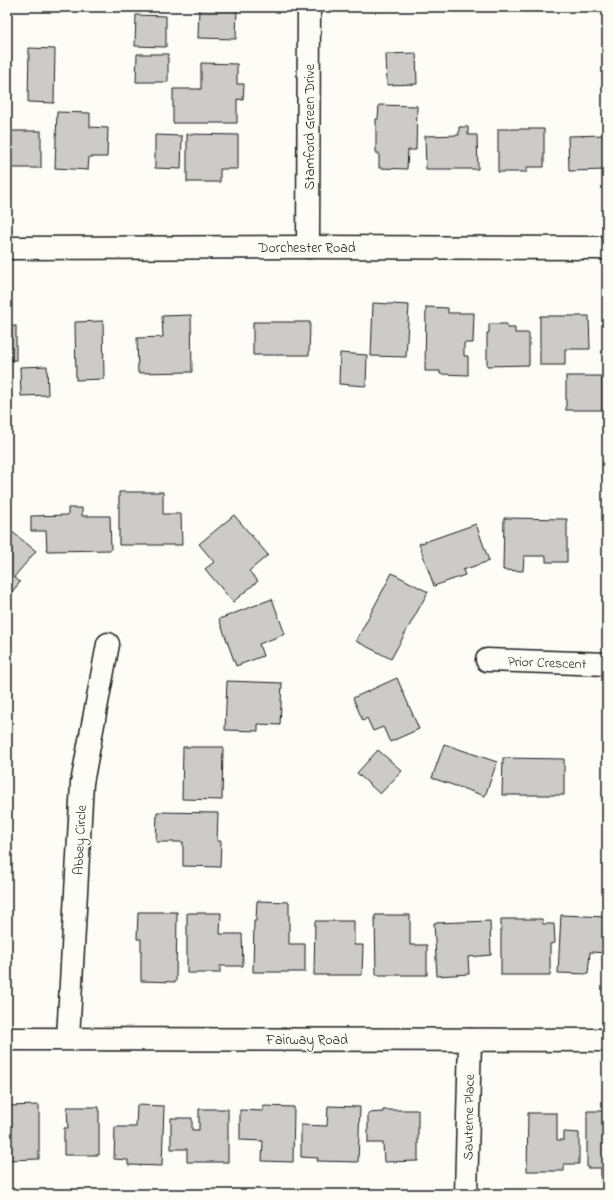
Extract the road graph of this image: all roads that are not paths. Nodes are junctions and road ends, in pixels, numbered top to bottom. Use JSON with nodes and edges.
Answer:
{"nodes":[{"id":1,"x":309,"y":7,"type":"edge"},
{"id":2,"x":308,"y":247,"type":"junction"},
{"id":3,"x":7,"y":248,"type":"edge"},
{"id":4,"x":607,"y":248,"type":"edge"},
{"id":5,"x":108,"y":644,"type":"dead end"},
{"id":6,"x":487,"y":660,"type":"dead end"},
{"id":7,"x":607,"y":664,"type":"edge"},
{"id":8,"x":68,"y":1038,"type":"junction"},
{"id":9,"x":7,"y":1039,"type":"edge"},
{"id":10,"x":470,"y":1040,"type":"junction"},
{"id":11,"x":607,"y":1040,"type":"edge"},
{"id":12,"x":466,"y":1194,"type":"edge"}],
"edges":[{"from":1,"to":2,"type":"street","name":"Stamford Green Drive"},
{"from":2,"to":3,"type":"street","name":"Dorchester Road"},
{"from":2,"to":4,"type":"street","name":"Dorchester Road"},
{"from":5,"to":8,"type":"street","name":"Abbey Circle"},
{"from":6,"to":7,"type":"street","name":"Prior Crescent"},
{"from":8,"to":9,"type":"street","name":"Fairway Road"},
{"from":8,"to":10,"type":"street","name":"Fairway Road"},
{"from":10,"to":11,"type":"street","name":"Fairway Road"},
{"from":10,"to":12,"type":"street","name":"Sauterne Place"}]}
